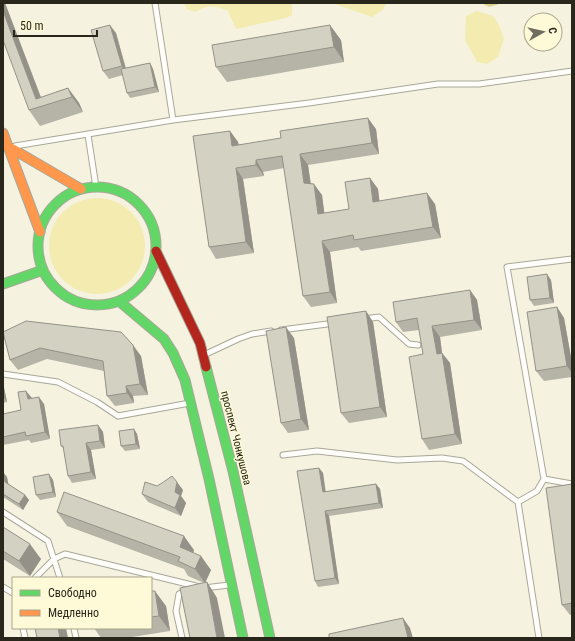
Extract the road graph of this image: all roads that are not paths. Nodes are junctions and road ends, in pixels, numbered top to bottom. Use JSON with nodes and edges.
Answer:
{"nodes":[{"id":1,"x":155,"y":3,"type":"edge"},
{"id":2,"x":572,"y":71,"type":"edge"},
{"id":3,"x":173,"y":120,"type":"junction"},
{"id":4,"x":3,"y":133,"type":"edge"},
{"id":5,"x":88,"y":135,"type":"junction"},
{"id":6,"x":8,"y":147,"type":"junction"},
{"id":7,"x":96,"y":187,"type":"junction"},
{"id":8,"x":81,"y":189,"type":"junction"},
{"id":9,"x":40,"y":232,"type":"junction"},
{"id":10,"x":156,"y":251,"type":"junction"},
{"id":11,"x":572,"y":259,"type":"edge"},
{"id":12,"x":43,"y":270,"type":"junction"},
{"id":13,"x":3,"y":284,"type":"edge"},
{"id":14,"x":119,"y":301,"type":"junction"},
{"id":15,"x":357,"y":320,"type":"edge"},
{"id":16,"x":342,"y":322,"type":"edge"},
{"id":17,"x":418,"y":345,"type":"edge"},
{"id":18,"x":203,"y":356,"type":"junction"},
{"id":19,"x":3,"y":374,"type":"edge"},
{"id":20,"x":190,"y":403,"type":"junction"},
{"id":21,"x":283,"y":455,"type":"dead end"},
{"id":22,"x":544,"y":479,"type":"junction"},
{"id":23,"x":572,"y":484,"type":"edge"},
{"id":24,"x":518,"y":502,"type":"junction"},
{"id":25,"x":3,"y":512,"type":"edge"},
{"id":26,"x":54,"y":559,"type":"junction"},
{"id":27,"x":36,"y":577,"type":"edge"},
{"id":28,"x":60,"y":577,"type":"edge"},
{"id":29,"x":232,"y":584,"type":"junction"},
{"id":30,"x":196,"y":586,"type":"junction"},
{"id":31,"x":3,"y":587,"type":"edge"},
{"id":32,"x":12,"y":592,"type":"edge"},
{"id":33,"x":182,"y":638,"type":"edge"},
{"id":34,"x":243,"y":638,"type":"edge"},
{"id":35,"x":270,"y":638,"type":"edge"},
{"id":36,"x":539,"y":638,"type":"edge"}],
"edges":[{"from":1,"to":3,"type":"lane"},
{"from":2,"to":3,"type":"lane"},
{"from":3,"to":5,"type":"lane"},
{"from":4,"to":6,"type":"main road"},
{"from":5,"to":6,"type":"lane"},
{"from":5,"to":7,"type":"lane"},
{"from":6,"to":8,"type":"main road"},
{"from":6,"to":9,"type":"main road"},
{"from":7,"to":8,"type":"main road"},
{"from":7,"to":10,"type":"main road"},
{"from":8,"to":9,"type":"main road"},
{"from":9,"to":12,"type":"main road"},
{"from":10,"to":14,"type":"main road"},
{"from":10,"to":18,"type":"main road","name":"проспект Чонкушова"},
{"from":11,"to":22,"type":"lane"},
{"from":12,"to":13,"type":"main road"},
{"from":12,"to":14,"type":"main road"},
{"from":14,"to":20,"type":"main road"},
{"from":15,"to":17,"type":"lane"},
{"from":16,"to":18,"type":"lane"},
{"from":18,"to":35,"type":"main road","name":"проспект Чонкушова"},
{"from":19,"to":20,"type":"lane"},
{"from":20,"to":29,"type":"main road"},
{"from":21,"to":24,"type":"lane"},
{"from":22,"to":23,"type":"lane"},
{"from":22,"to":24,"type":"lane"},
{"from":24,"to":36,"type":"lane"},
{"from":25,"to":26,"type":"lane"},
{"from":26,"to":27,"type":"lane"},
{"from":26,"to":28,"type":"lane"},
{"from":26,"to":30,"type":"lane"},
{"from":29,"to":30,"type":"lane"},
{"from":29,"to":34,"type":"main road"},
{"from":30,"to":33,"type":"lane"},
{"from":31,"to":32,"type":"lane"}]}
